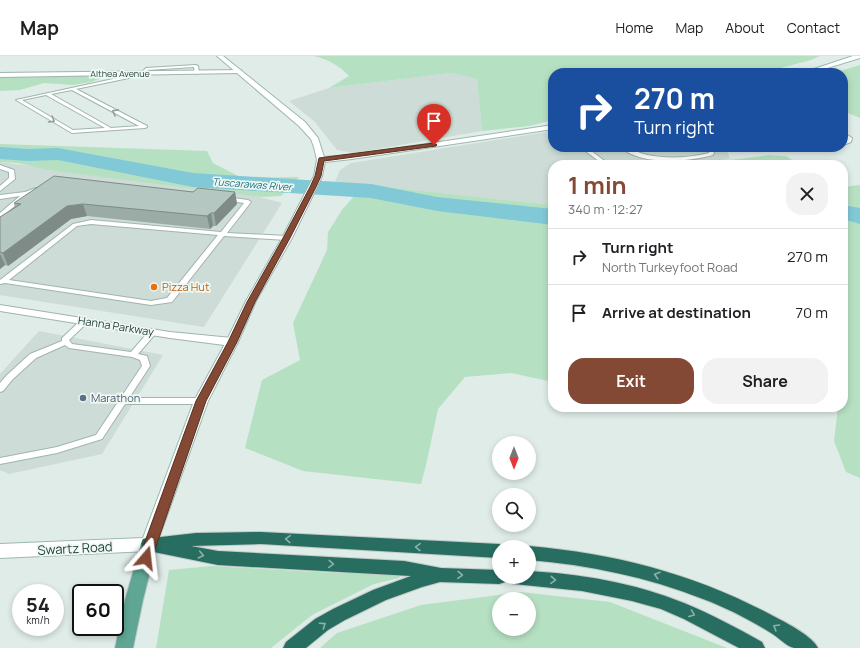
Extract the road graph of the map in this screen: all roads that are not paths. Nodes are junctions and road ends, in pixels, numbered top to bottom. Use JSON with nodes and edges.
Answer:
{"nodes":[{"id":1,"x":220,"y":56,"type":"edge"},
{"id":2,"x":859,"y":56,"type":"edge"},
{"id":3,"x":822,"y":68,"type":"edge"},
{"id":4,"x":239,"y":71,"type":"junction"},
{"id":5,"x":142,"y":74,"type":"junction"},
{"id":6,"x":0,"y":75,"type":"edge"},
{"id":7,"x":73,"y":89,"type":"junction"},
{"id":8,"x":47,"y":94,"type":"junction"},
{"id":9,"x":548,"y":129,"type":"edge"},
{"id":10,"x":110,"y":130,"type":"junction"},
{"id":11,"x":590,"y":152,"type":"edge"},
{"id":12,"x":633,"y":152,"type":"edge"},
{"id":13,"x":712,"y":152,"type":"edge"},
{"id":14,"x":321,"y":160,"type":"junction"},
{"id":15,"x":600,"y":160,"type":"edge"},
{"id":16,"x":0,"y":167,"type":"edge"},
{"id":17,"x":0,"y":189,"type":"edge"},
{"id":18,"x":40,"y":189,"type":"edge"},
{"id":19,"x":26,"y":194,"type":"junction"},
{"id":20,"x":0,"y":197,"type":"edge"},
{"id":21,"x":216,"y":198,"type":"edge"},
{"id":22,"x":0,"y":216,"type":"edge"},
{"id":23,"x":222,"y":234,"type":"junction"},
{"id":24,"x":286,"y":238,"type":"junction"},
{"id":25,"x":2,"y":282,"type":"edge"},
{"id":26,"x":0,"y":308,"type":"edge"},
{"id":27,"x":85,"y":322,"type":"junction"},
{"id":28,"x":153,"y":332,"type":"junction"},
{"id":29,"x":66,"y":342,"type":"junction"},
{"id":30,"x":232,"y":342,"type":"junction"},
{"id":31,"x":133,"y":355,"type":"junction"},
{"id":32,"x":0,"y":389,"type":"edge"},
{"id":33,"x":123,"y":401,"type":"junction"},
{"id":34,"x":201,"y":401,"type":"junction"},
{"id":35,"x":0,"y":461,"type":"edge"},
{"id":36,"x":149,"y":544,"type":"junction"},
{"id":37,"x":0,"y":551,"type":"edge"},
{"id":38,"x":492,"y":552,"type":"edge"},
{"id":39,"x":536,"y":554,"type":"edge"},
{"id":40,"x":441,"y":575,"type":"junction"},
{"id":41,"x":492,"y":577,"type":"edge"},
{"id":42,"x":536,"y":579,"type":"edge"},
{"id":43,"x":124,"y":648,"type":"edge"},
{"id":44,"x":292,"y":648,"type":"edge"},
{"id":45,"x":756,"y":648,"type":"edge"},
{"id":46,"x":809,"y":648,"type":"edge"}],
"edges":[{"from":1,"to":4,"type":"street"},
{"from":2,"to":3,"type":"street"},
{"from":4,"to":5,"type":"street","name":"Althea Avenue"},
{"from":4,"to":14,"type":"street"},
{"from":5,"to":6,"type":"street","name":"Althea Avenue"},
{"from":5,"to":7,"type":"lane"},
{"from":7,"to":8,"type":"lane"},
{"from":10,"to":7,"type":"lane","one_way":true},
{"from":8,"to":10,"type":"lane"},
{"from":8,"to":10,"type":"lane","one_way":true},
{"from":9,"to":14,"type":"street"},
{"from":11,"to":15,"type":"lane"},
{"from":12,"to":13,"type":"lane"},
{"from":14,"to":24,"type":"street"},
{"from":16,"to":17,"type":"lane"},
{"from":18,"to":19,"type":"lane"},
{"from":19,"to":20,"type":"lane"},
{"from":19,"to":22,"type":"lane"},
{"from":21,"to":23,"type":"lane"},
{"from":23,"to":24,"type":"lane"},
{"from":23,"to":25,"type":"lane"},
{"from":23,"to":25,"type":"lane"},
{"from":24,"to":30,"type":"street"},
{"from":26,"to":27,"type":"street","name":"Hanna Parkway"},
{"from":27,"to":28,"type":"street","name":"Hanna Parkway"},
{"from":27,"to":29,"type":"lane"},
{"from":28,"to":30,"type":"street","name":"Hanna Parkway"},
{"from":28,"to":31,"type":"lane"},
{"from":29,"to":31,"type":"lane"},
{"from":29,"to":32,"type":"lane"},
{"from":30,"to":34,"type":"street"},
{"from":31,"to":33,"type":"lane"},
{"from":33,"to":34,"type":"lane"},
{"from":33,"to":35,"type":"lane"},
{"from":34,"to":36,"type":"street"},
{"from":36,"to":37,"type":"street","name":"Swartz Road"},
{"from":38,"to":36,"type":"highway","one_way":true},
{"from":36,"to":40,"type":"highway","one_way":true},
{"from":36,"to":43,"type":"main road"},
{"from":46,"to":39,"type":"highway","one_way":true},
{"from":40,"to":41,"type":"highway","one_way":true},
{"from":44,"to":40,"type":"highway","one_way":true},
{"from":42,"to":45,"type":"highway","one_way":true}]}
